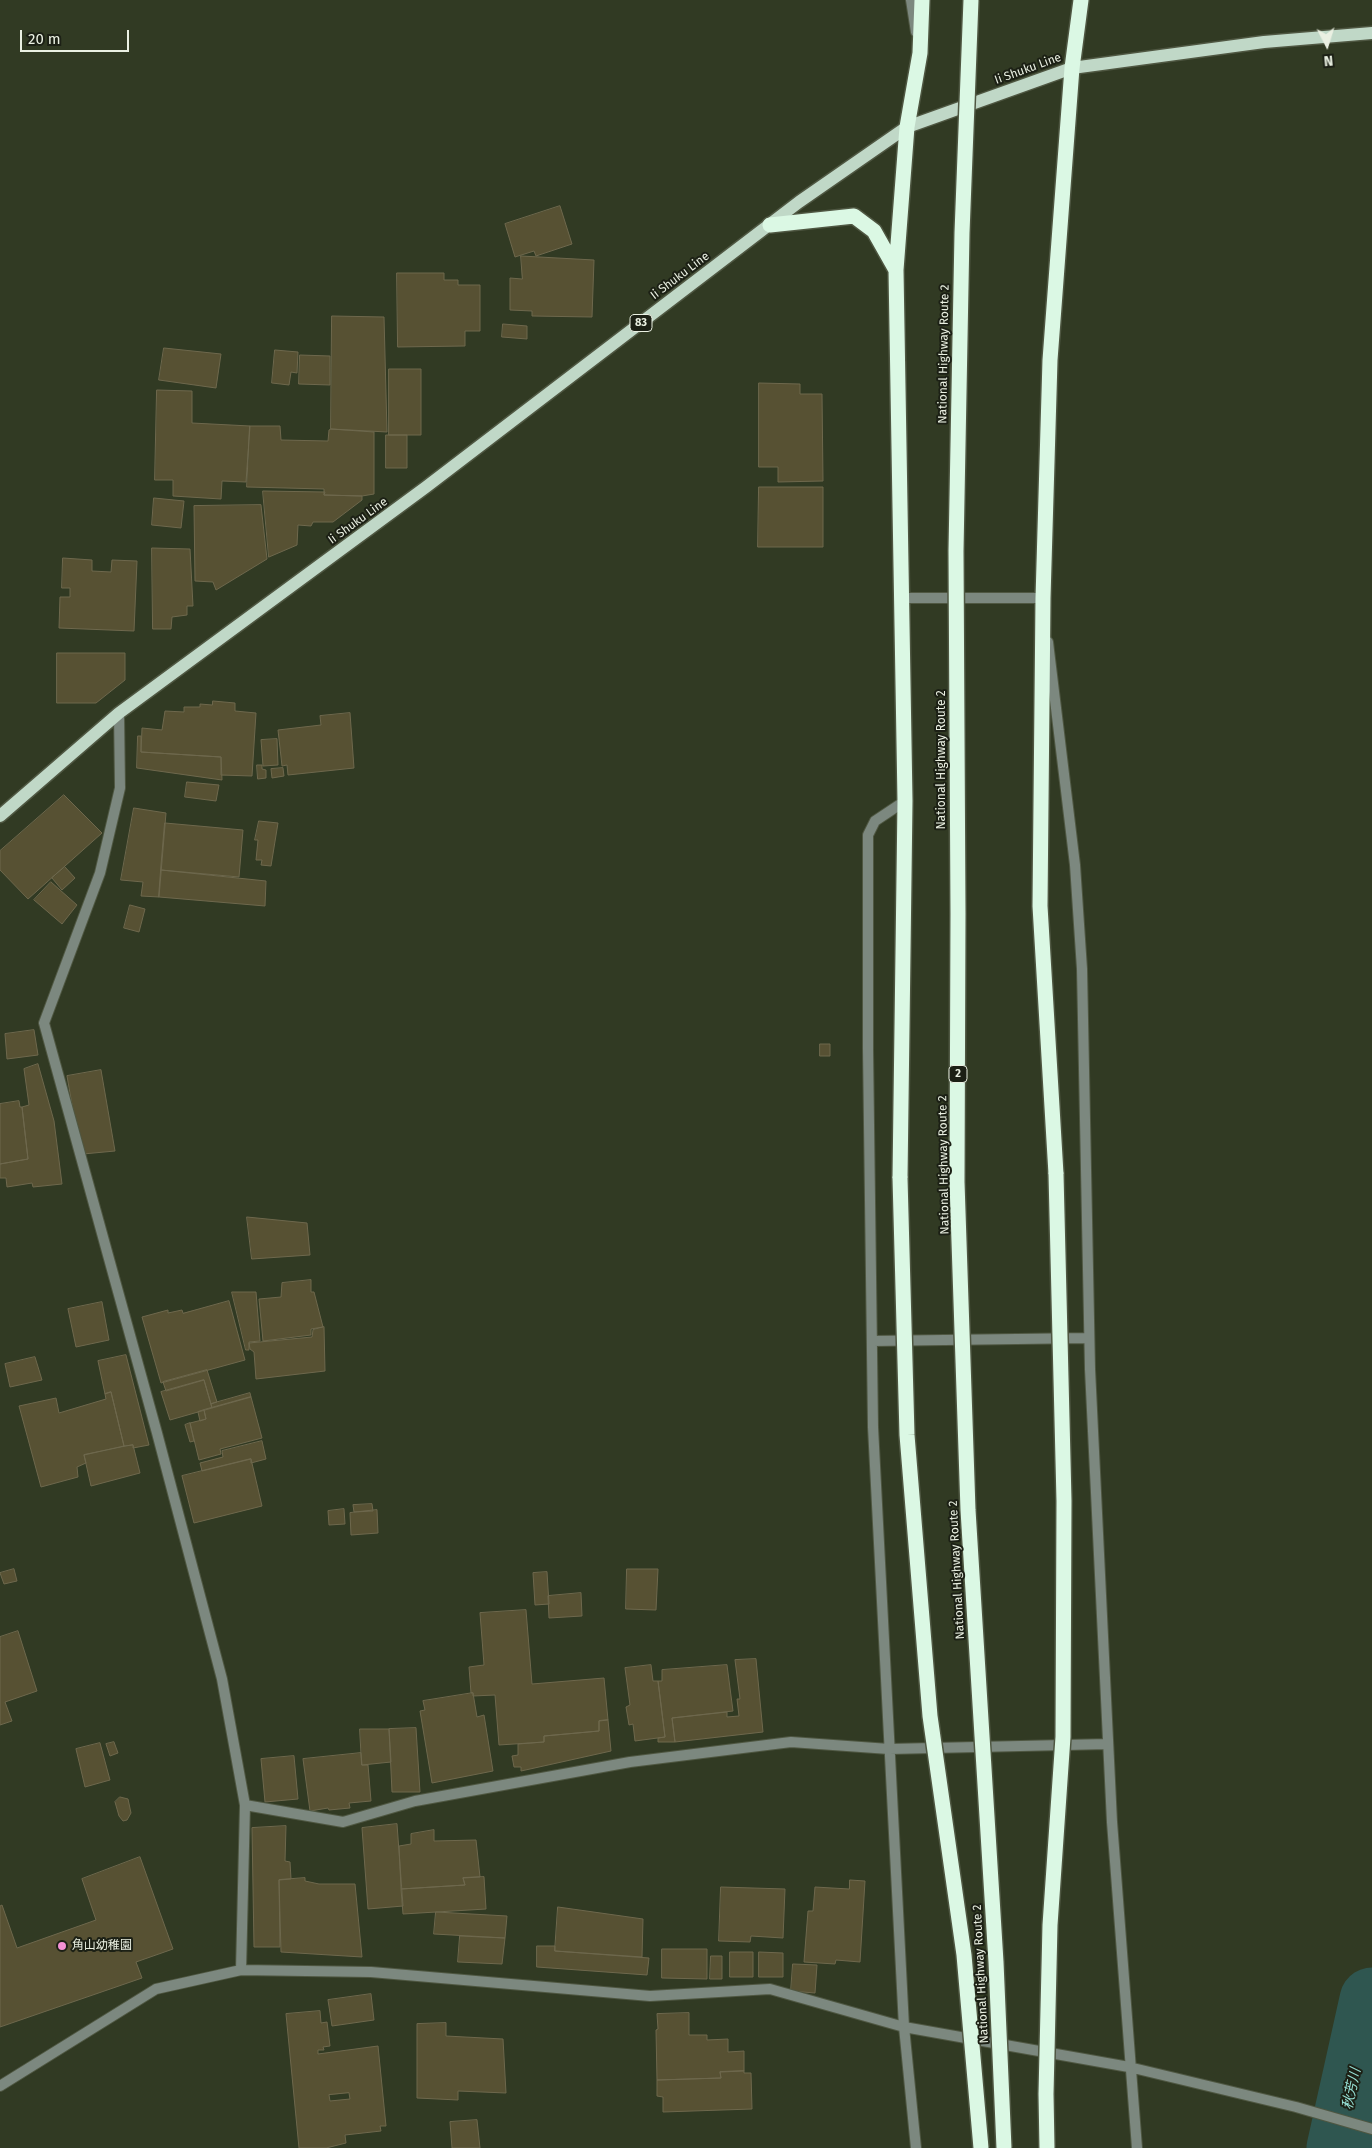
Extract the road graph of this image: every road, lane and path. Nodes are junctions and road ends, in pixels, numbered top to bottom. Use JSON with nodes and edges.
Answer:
{"nodes":[{"id":1,"x":911,"y":0,"type":"edge"},
{"id":2,"x":922,"y":0,"type":"edge"},
{"id":3,"x":971,"y":0,"type":"edge"},
{"id":4,"x":1081,"y":0,"type":"edge"},
{"id":5,"x":1372,"y":33,"type":"edge"},
{"id":6,"x":920,"y":53,"type":"junction"},
{"id":7,"x":1072,"y":68,"type":"junction"},
{"id":8,"x":907,"y":126,"type":"junction"},
{"id":9,"x":770,"y":225,"type":"junction"},
{"id":10,"x":896,"y":270,"type":"junction"},
{"id":11,"x":902,"y":598,"type":"junction"},
{"id":12,"x":1043,"y":598,"type":"junction"},
{"id":13,"x":119,"y":713,"type":"junction"},
{"id":14,"x":905,"y":801,"type":"junction"},
{"id":15,"x":0,"y":816,"type":"edge"},
{"id":16,"x":1089,"y":1338,"type":"junction"},
{"id":17,"x":872,"y":1341,"type":"junction"},
{"id":18,"x":1108,"y":1744,"type":"junction"},
{"id":19,"x":889,"y":1749,"type":"junction"},
{"id":20,"x":245,"y":1805,"type":"junction"},
{"id":21,"x":241,"y":1970,"type":"junction"},
{"id":22,"x":904,"y":2026,"type":"junction"},
{"id":23,"x":1129,"y":2067,"type":"junction"},
{"id":24,"x":0,"y":2086,"type":"edge"},
{"id":25,"x":1372,"y":2129,"type":"edge"},
{"id":26,"x":916,"y":2148,"type":"edge"},
{"id":27,"x":981,"y":2148,"type":"edge"},
{"id":28,"x":1004,"y":2148,"type":"edge"},
{"id":29,"x":1047,"y":2148,"type":"edge"},
{"id":30,"x":1137,"y":2148,"type":"edge"}],
"edges":[{"from":1,"to":6,"type":"street"},
{"from":2,"to":6,"type":"highway"},
{"from":3,"to":28,"type":"highway","name":"National Highway Route 2","number":"2","bridge":true},
{"from":4,"to":7,"type":"highway"},
{"from":5,"to":7,"type":"main road","name":"Ii Shuku Line","number":"83"},
{"from":6,"to":8,"type":"highway"},
{"from":7,"to":8,"type":"main road","name":"Ii Shuku Line","number":"83"},
{"from":7,"to":12,"type":"highway"},
{"from":8,"to":9,"type":"main road","name":"Ii Shuku Line","number":"83"},
{"from":8,"to":10,"type":"highway"},
{"from":9,"to":10,"type":"highway"},
{"from":9,"to":13,"type":"main road","name":"Ii Shuku Line","number":"83"},
{"from":10,"to":11,"type":"highway"},
{"from":11,"to":12,"type":"street"},
{"from":11,"to":14,"type":"highway"},
{"from":12,"to":16,"type":"street"},
{"from":12,"to":29,"type":"highway","bridge":true},
{"from":13,"to":15,"type":"main road","name":"Ii Shuku Line","number":"83"},
{"from":13,"to":20,"type":"street"},
{"from":14,"to":17,"type":"street"},
{"from":14,"to":27,"type":"highway","bridge":true},
{"from":16,"to":17,"type":"street"},
{"from":16,"to":18,"type":"street"},
{"from":17,"to":19,"type":"street"},
{"from":18,"to":19,"type":"street"},
{"from":18,"to":23,"type":"street"},
{"from":19,"to":20,"type":"street"},
{"from":19,"to":22,"type":"street"},
{"from":20,"to":21,"type":"street"},
{"from":21,"to":22,"type":"street"},
{"from":21,"to":24,"type":"street"},
{"from":22,"to":23,"type":"street"},
{"from":22,"to":26,"type":"street"},
{"from":23,"to":25,"type":"street"},
{"from":23,"to":30,"type":"street"}]}
